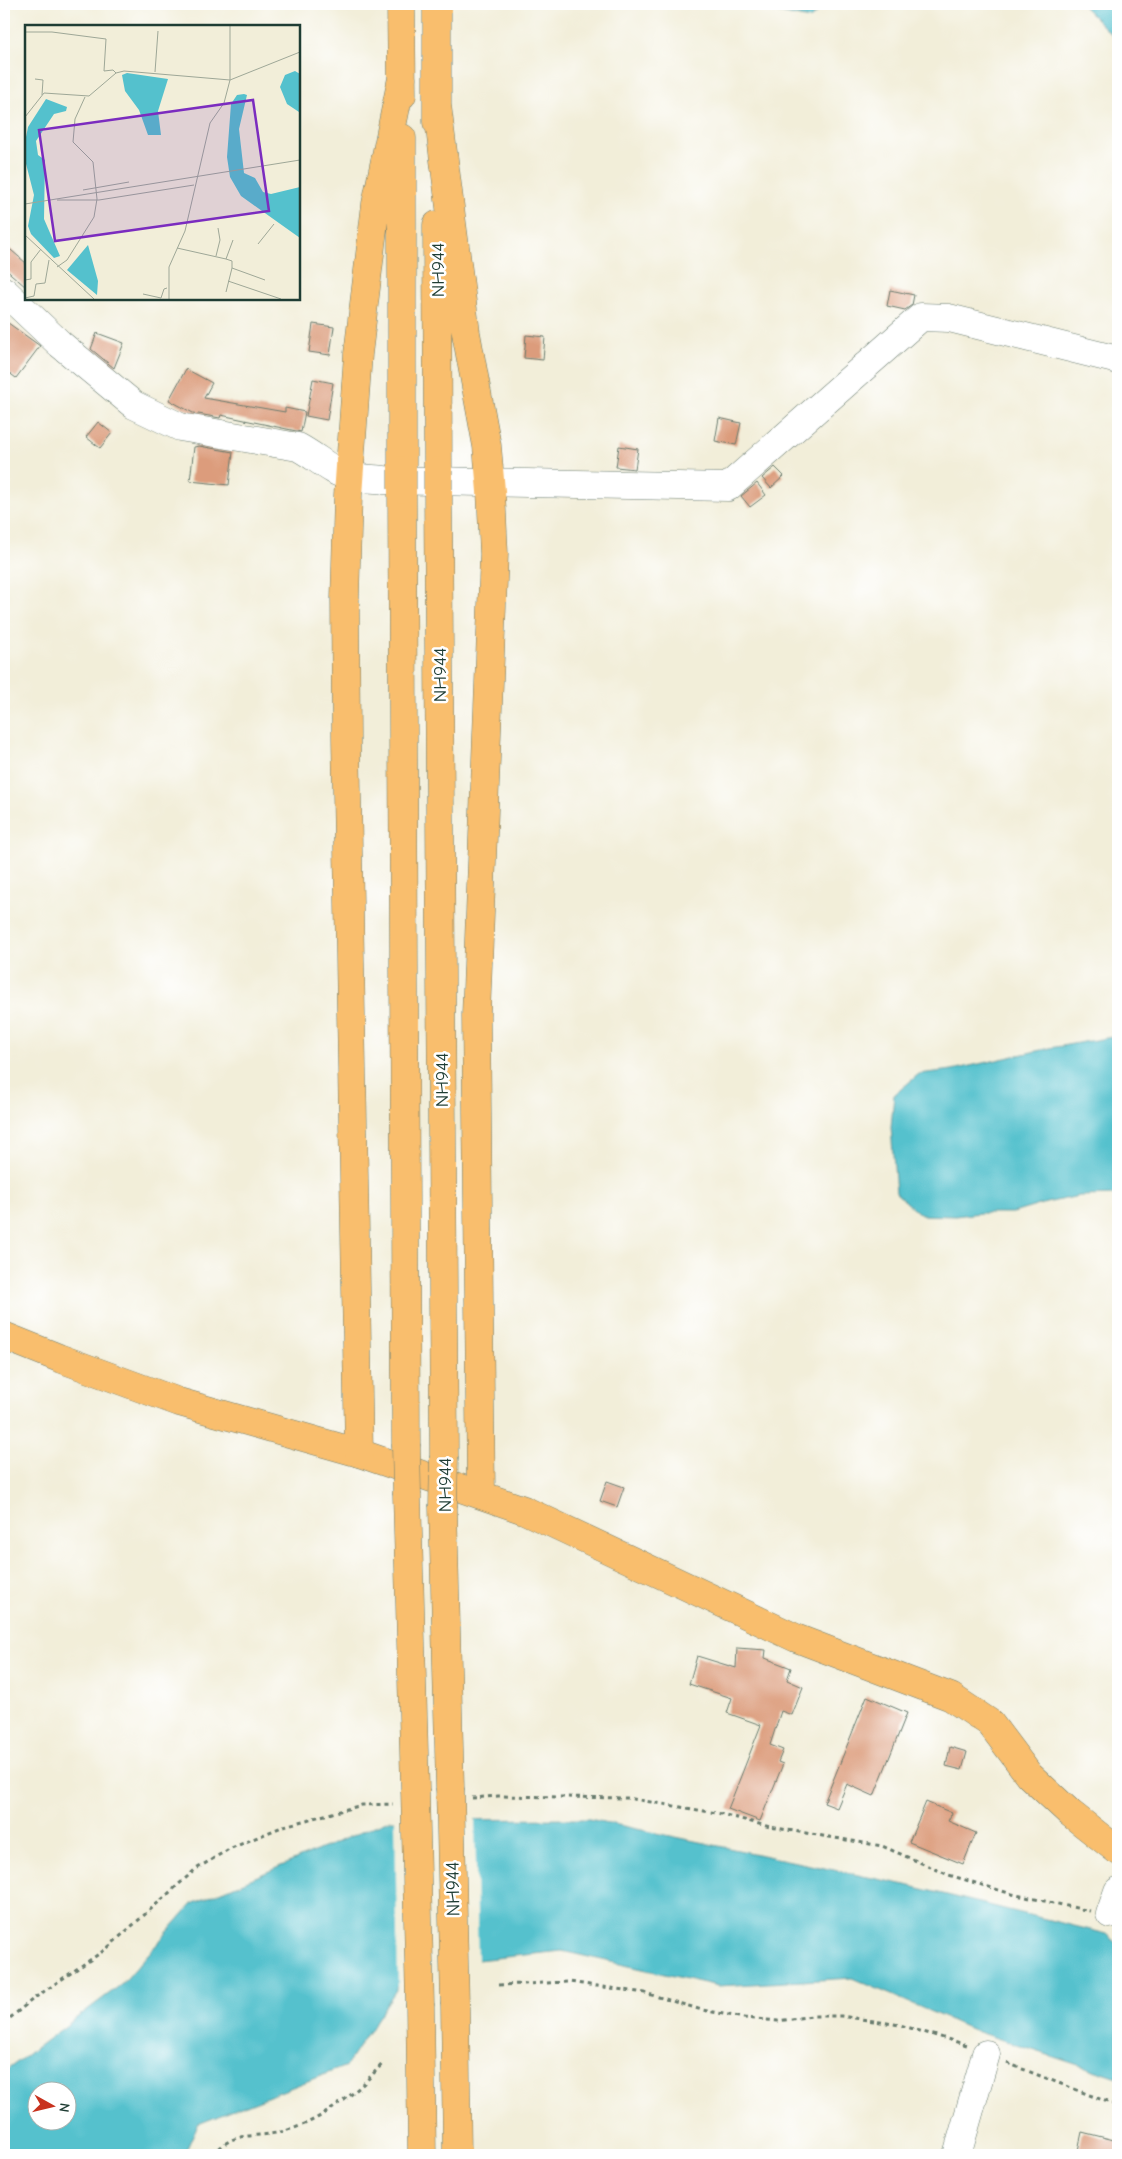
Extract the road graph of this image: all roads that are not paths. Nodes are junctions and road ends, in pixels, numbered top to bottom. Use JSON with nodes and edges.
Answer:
{"nodes":[{"id":1,"x":401,"y":4,"type":"edge"},
{"id":2,"x":437,"y":4,"type":"edge"},
{"id":3,"x":402,"y":78,"type":"junction"},
{"id":4,"x":437,"y":105,"type":"junction"},
{"id":5,"x":4,"y":291,"type":"edge"},
{"id":6,"x":1118,"y":360,"type":"edge"},
{"id":7,"x":350,"y":476,"type":"junction"},
{"id":8,"x":490,"y":481,"type":"junction"},
{"id":9,"x":4,"y":1336,"type":"edge"},
{"id":10,"x":359,"y":1453,"type":"junction"},
{"id":11,"x":481,"y":1494,"type":"junction"},
{"id":12,"x":1118,"y":1850,"type":"edge"},
{"id":13,"x":986,"y":2054,"type":"road end"},
{"id":14,"x":422,"y":2155,"type":"edge"},
{"id":15,"x":457,"y":2155,"type":"edge"},
{"id":16,"x":957,"y":2155,"type":"edge"}],
"edges":[{"from":1,"to":3,"type":"main road","name":"NH944","number":"NH944"},
{"from":2,"to":4,"type":"main road","name":"NH944","number":"NH944"},
{"from":3,"to":7,"type":"main road"},
{"from":3,"to":14,"type":"main road","name":"NH944","number":"NH944","bridge":true},
{"from":4,"to":8,"type":"main road"},
{"from":4,"to":15,"type":"main road","name":"NH944","number":"NH944","bridge":true},
{"from":5,"to":7,"type":"street"},
{"from":6,"to":8,"type":"street"},
{"from":7,"to":8,"type":"street"},
{"from":7,"to":10,"type":"main road"},
{"from":8,"to":11,"type":"main road"},
{"from":9,"to":10,"type":"main road"},
{"from":10,"to":11,"type":"main road"},
{"from":11,"to":12,"type":"main road"},
{"from":13,"to":16,"type":"street"}]}
